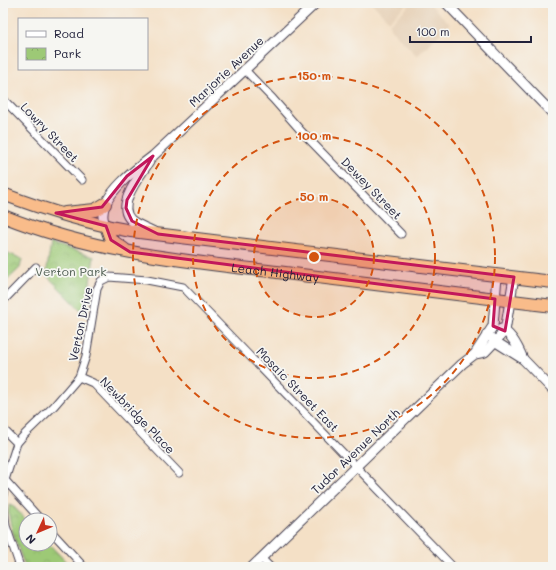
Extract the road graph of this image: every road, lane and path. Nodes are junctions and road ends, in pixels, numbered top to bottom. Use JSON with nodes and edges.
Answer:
{"nodes":[{"id":1,"x":316,"y":3,"type":"edge"},
{"id":2,"x":446,"y":3,"type":"edge"},
{"id":3,"x":244,"y":69,"type":"junction"},
{"id":4,"x":3,"y":99,"type":"edge"},
{"id":5,"x":553,"y":114,"type":"edge"},
{"id":6,"x":152,"y":156,"type":"junction"},
{"id":7,"x":82,"y":180,"type":"dead end"},
{"id":8,"x":3,"y":194,"type":"edge"},
{"id":9,"x":105,"y":204,"type":"junction"},
{"id":10,"x":56,"y":213,"type":"junction"},
{"id":11,"x":3,"y":216,"type":"edge"},
{"id":12,"x":106,"y":226,"type":"junction"},
{"id":13,"x":158,"y":234,"type":"junction"},
{"id":14,"x":401,"y":234,"type":"dead end"},
{"id":15,"x":130,"y":252,"type":"junction"},
{"id":16,"x":36,"y":267,"type":"dead end"},
{"id":17,"x":497,"y":276,"type":"junction"},
{"id":18,"x":514,"y":277,"type":"junction"},
{"id":19,"x":101,"y":281,"type":"joint"},
{"id":20,"x":553,"y":282,"type":"edge"},
{"id":21,"x":495,"y":299,"type":"junction"},
{"id":22,"x":3,"y":301,"type":"edge"},
{"id":23,"x":511,"y":301,"type":"junction"},
{"id":24,"x":553,"y":306,"type":"edge"},
{"id":25,"x":493,"y":326,"type":"junction"},
{"id":26,"x":505,"y":331,"type":"junction"},
{"id":27,"x":487,"y":334,"type":"junction"},
{"id":28,"x":496,"y":342,"type":"junction"},
{"id":29,"x":475,"y":354,"type":"junction"},
{"id":30,"x":524,"y":359,"type":"junction"},
{"id":31,"x":79,"y":376,"type":"junction"},
{"id":32,"x":553,"y":390,"type":"edge"},
{"id":33,"x":3,"y":429,"type":"edge"},
{"id":34,"x":17,"y":443,"type":"junction"},
{"id":35,"x":357,"y":466,"type":"junction"},
{"id":36,"x":179,"y":473,"type":"dead end"},
{"id":37,"x":5,"y":480,"type":"junction"},
{"id":38,"x":3,"y":495,"type":"edge"},
{"id":39,"x":3,"y":500,"type":"edge"},
{"id":40,"x":34,"y":512,"type":"edge"},
{"id":41,"x":58,"y":539,"type":"edge"},
{"id":42,"x":261,"y":558,"type":"junction"},
{"id":43,"x":20,"y":567,"type":"edge"},
{"id":44,"x":84,"y":567,"type":"edge"},
{"id":45,"x":252,"y":567,"type":"edge"},
{"id":46,"x":270,"y":567,"type":"edge"},
{"id":47,"x":453,"y":567,"type":"edge"}],
"edges":[{"from":1,"to":3,"type":"street","name":"Marjorie Avenue"},
{"from":2,"to":5,"type":"street"},
{"from":3,"to":6,"type":"street","name":"Marjorie Avenue"},
{"from":3,"to":14,"type":"street","name":"Dewey Street"},
{"from":4,"to":7,"type":"street","name":"Lowry Street"},
{"from":6,"to":9,"type":"street","name":"Marjorie Avenue"},
{"from":6,"to":13,"type":"street","name":"Marjorie Avenue"},
{"from":8,"to":10,"type":"highway","name":"Leach Highway"},
{"from":9,"to":10,"type":"highway"},
{"from":9,"to":12,"type":"street"},
{"from":10,"to":12,"type":"highway","name":"Leach Highway"},
{"from":11,"to":15,"type":"highway","name":"Leach Highway"},
{"from":12,"to":13,"type":"highway","name":"Leach Highway"},
{"from":12,"to":15,"type":"highway"},
{"from":13,"to":17,"type":"highway","name":"Leach Highway"},
{"from":15,"to":21,"type":"highway","name":"Leach Highway"},
{"from":16,"to":22,"type":"street"},
{"from":17,"to":18,"type":"highway","name":"Leach Highway"},
{"from":17,"to":21,"type":"street"},
{"from":18,"to":20,"type":"highway","name":"Leach Highway"},
{"from":18,"to":23,"type":"street","name":"Tudor Avenue North"},
{"from":19,"to":31,"type":"street","name":"Verton Drive"},
{"from":19,"to":35,"type":"street","name":"Mosaic Street East"},
{"from":21,"to":23,"type":"highway","name":"Leach Highway"},
{"from":21,"to":25,"type":"street"},
{"from":23,"to":24,"type":"highway","name":"Leach Highway"},
{"from":23,"to":26,"type":"street","name":"Tudor Avenue North"},
{"from":25,"to":26,"type":"street"},
{"from":25,"to":27,"type":"street","name":"Tudor Avenue North"},
{"from":26,"to":28,"type":"street","name":"Tudor Avenue North"},
{"from":26,"to":30,"type":"street"},
{"from":27,"to":28,"type":"street"},
{"from":27,"to":29,"type":"street","name":"Tudor Avenue North"},
{"from":28,"to":29,"type":"street","name":"Tudor Avenue North"},
{"from":28,"to":30,"type":"street"},
{"from":29,"to":35,"type":"street","name":"Tudor Avenue North"},
{"from":30,"to":32,"type":"street"},
{"from":31,"to":34,"type":"street","name":"Verton Drive"},
{"from":31,"to":36,"type":"street","name":"Newbridge Place"},
{"from":33,"to":34,"type":"street"},
{"from":34,"to":37,"type":"street"},
{"from":35,"to":42,"type":"street","name":"Tudor Avenue North"},
{"from":35,"to":47,"type":"street","name":"Mosaic Street East"},
{"from":37,"to":38,"type":"street"},
{"from":37,"to":40,"type":"street"},
{"from":39,"to":43,"type":"street"},
{"from":41,"to":44,"type":"street"},
{"from":42,"to":45,"type":"street","name":"Tudor Avenue North"},
{"from":42,"to":46,"type":"street"}]}
